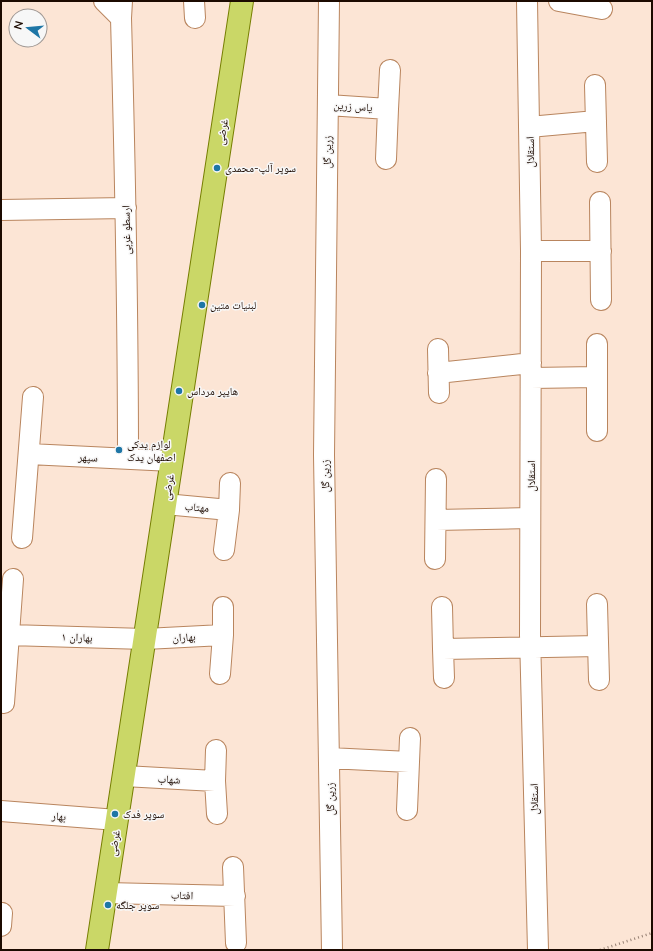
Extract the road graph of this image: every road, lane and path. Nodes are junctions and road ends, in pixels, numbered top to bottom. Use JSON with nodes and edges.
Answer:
{"nodes":[{"id":1,"x":104,"y":1,"type":"edge"},
{"id":2,"x":242,"y":1,"type":"edge"},
{"id":3,"x":329,"y":1,"type":"edge"},
{"id":4,"x":527,"y":1,"type":"edge"},
{"id":5,"x":559,"y":1,"type":"edge"},
{"id":6,"x":602,"y":9,"type":"dead end"},
{"id":7,"x":122,"y":10,"type":"edge"},
{"id":8,"x":390,"y":70,"type":"dead end"},
{"id":9,"x":595,"y":84,"type":"dead end"},
{"id":10,"x":328,"y":104,"type":"junction"},
{"id":11,"x":388,"y":109,"type":"junction"},
{"id":12,"x":596,"y":121,"type":"junction"},
{"id":13,"x":529,"y":127,"type":"junction"},
{"id":14,"x":386,"y":159,"type":"dead end"},
{"id":15,"x":597,"y":162,"type":"dead end"},
{"id":16,"x":600,"y":202,"type":"dead end"},
{"id":17,"x":126,"y":208,"type":"junction"},
{"id":18,"x":1,"y":210,"type":"edge"},
{"id":19,"x":532,"y":251,"type":"junction"},
{"id":20,"x":601,"y":251,"type":"junction"},
{"id":21,"x":601,"y":300,"type":"dead end"},
{"id":22,"x":597,"y":344,"type":"dead end"},
{"id":23,"x":438,"y":349,"type":"dead end"},
{"id":24,"x":531,"y":371,"type":"junction"},
{"id":25,"x":438,"y":373,"type":"junction"},
{"id":26,"x":597,"y":377,"type":"junction"},
{"id":27,"x":439,"y":393,"type":"dead end"},
{"id":28,"x":33,"y":397,"type":"dead end"},
{"id":29,"x":597,"y":431,"type":"dead end"},
{"id":30,"x":29,"y":454,"type":"junction"},
{"id":31,"x":128,"y":459,"type":"junction"},
{"id":32,"x":172,"y":461,"type":"junction"},
{"id":33,"x":436,"y":479,"type":"dead end"},
{"id":34,"x":230,"y":483,"type":"dead end"},
{"id":35,"x":166,"y":504,"type":"junction"},
{"id":36,"x":230,"y":510,"type":"junction"},
{"id":37,"x":530,"y":518,"type":"junction"},
{"id":38,"x":436,"y":520,"type":"junction"},
{"id":39,"x":22,"y":538,"type":"dead end"},
{"id":40,"x":224,"y":550,"type":"dead end"},
{"id":41,"x":435,"y":559,"type":"dead end"},
{"id":42,"x":13,"y":579,"type":"dead end"},
{"id":43,"x":597,"y":604,"type":"dead end"},
{"id":44,"x":223,"y":607,"type":"dead end"},
{"id":45,"x":442,"y":607,"type":"dead end"},
{"id":46,"x":9,"y":635,"type":"junction"},
{"id":47,"x":223,"y":635,"type":"junction"},
{"id":48,"x":145,"y":639,"type":"junction"},
{"id":49,"x":598,"y":646,"type":"junction"},
{"id":50,"x":530,"y":647,"type":"junction"},
{"id":51,"x":443,"y":649,"type":"junction"},
{"id":52,"x":220,"y":674,"type":"dead end"},
{"id":53,"x":444,"y":678,"type":"dead end"},
{"id":54,"x":599,"y":680,"type":"dead end"},
{"id":55,"x":4,"y":703,"type":"dead end"},
{"id":56,"x":410,"y":738,"type":"dead end"},
{"id":57,"x":216,"y":750,"type":"dead end"},
{"id":58,"x":329,"y":758,"type":"junction"},
{"id":59,"x":409,"y":762,"type":"junction"},
{"id":60,"x":124,"y":776,"type":"junction"},
{"id":61,"x":215,"y":781,"type":"junction"},
{"id":62,"x":408,"y":810,"type":"dead end"},
{"id":63,"x":1,"y":811,"type":"edge"},
{"id":64,"x":217,"y":814,"type":"dead end"},
{"id":65,"x":117,"y":820,"type":"junction"},
{"id":66,"x":233,"y":867,"type":"dead end"},
{"id":67,"x":106,"y":893,"type":"junction"},
{"id":68,"x":235,"y":896,"type":"junction"},
{"id":69,"x":652,"y":933,"type":"edge"},
{"id":70,"x":236,"y":942,"type":"dead end"},
{"id":71,"x":97,"y":950,"type":"edge"},
{"id":72,"x":332,"y":950,"type":"edge"},
{"id":73,"x":538,"y":950,"type":"edge"},
{"id":74,"x":600,"y":950,"type":"edge"}],
"edges":[{"from":1,"to":7,"type":"street"},
{"from":2,"to":32,"type":"main road","name":"غرضی"},
{"from":3,"to":10,"type":"street","name":"زرین گل"},
{"from":4,"to":13,"type":"street","name":"استقلال"},
{"from":5,"to":6,"type":"street"},
{"from":7,"to":17,"type":"street","name":"ارسطو غربی"},
{"from":8,"to":11,"type":"street","name":"یاس زرین"},
{"from":9,"to":12,"type":"street"},
{"from":10,"to":11,"type":"street","name":"یاس زرین"},
{"from":10,"to":58,"type":"street","name":"زرین گل"},
{"from":11,"to":14,"type":"street"},
{"from":12,"to":13,"type":"street"},
{"from":12,"to":15,"type":"street"},
{"from":13,"to":19,"type":"street","name":"استقلال"},
{"from":16,"to":20,"type":"street"},
{"from":17,"to":18,"type":"street"},
{"from":17,"to":31,"type":"street","name":"ارسطو غربی"},
{"from":19,"to":20,"type":"street"},
{"from":19,"to":24,"type":"street","name":"استقلال"},
{"from":20,"to":21,"type":"street"},
{"from":22,"to":26,"type":"street"},
{"from":23,"to":25,"type":"street"},
{"from":24,"to":25,"type":"street"},
{"from":24,"to":26,"type":"street"},
{"from":24,"to":37,"type":"street","name":"استقلال"},
{"from":25,"to":27,"type":"street"},
{"from":26,"to":29,"type":"street"},
{"from":28,"to":30,"type":"street"},
{"from":30,"to":31,"type":"street","name":"سپهر"},
{"from":30,"to":39,"type":"street"},
{"from":31,"to":32,"type":"street","name":"سپهر"},
{"from":32,"to":35,"type":"main road","name":"غرضی"},
{"from":33,"to":38,"type":"street"},
{"from":34,"to":36,"type":"street"},
{"from":35,"to":36,"type":"street","name":"مهتاب"},
{"from":35,"to":48,"type":"main road","name":"غرضی"},
{"from":36,"to":40,"type":"street"},
{"from":37,"to":38,"type":"street"},
{"from":37,"to":50,"type":"street","name":"استقلال"},
{"from":38,"to":41,"type":"street"},
{"from":42,"to":46,"type":"street"},
{"from":43,"to":49,"type":"street"},
{"from":44,"to":47,"type":"street"},
{"from":45,"to":51,"type":"street"},
{"from":46,"to":48,"type":"street","name":"بهاران ۱"},
{"from":46,"to":55,"type":"street"},
{"from":47,"to":48,"type":"street","name":"بهاران"},
{"from":47,"to":52,"type":"street"},
{"from":48,"to":60,"type":"main road","name":"غرضی"},
{"from":49,"to":50,"type":"street"},
{"from":49,"to":54,"type":"street"},
{"from":50,"to":51,"type":"street"},
{"from":50,"to":73,"type":"street","name":"استقلال"},
{"from":51,"to":53,"type":"street"},
{"from":56,"to":59,"type":"street"},
{"from":57,"to":61,"type":"street"},
{"from":58,"to":59,"type":"street"},
{"from":58,"to":72,"type":"street","name":"زرین گل"},
{"from":59,"to":62,"type":"street"},
{"from":60,"to":61,"type":"street","name":"شهاب"},
{"from":60,"to":65,"type":"main road","name":"غرضی"},
{"from":61,"to":64,"type":"street"},
{"from":63,"to":65,"type":"street","name":"بهار"},
{"from":65,"to":67,"type":"main road","name":"غرضی"},
{"from":66,"to":68,"type":"street"},
{"from":67,"to":68,"type":"street","name":"افتاب"},
{"from":67,"to":71,"type":"main road","name":"غرضی"},
{"from":68,"to":70,"type":"street"},
{"from":69,"to":74,"type":"path"}]}
